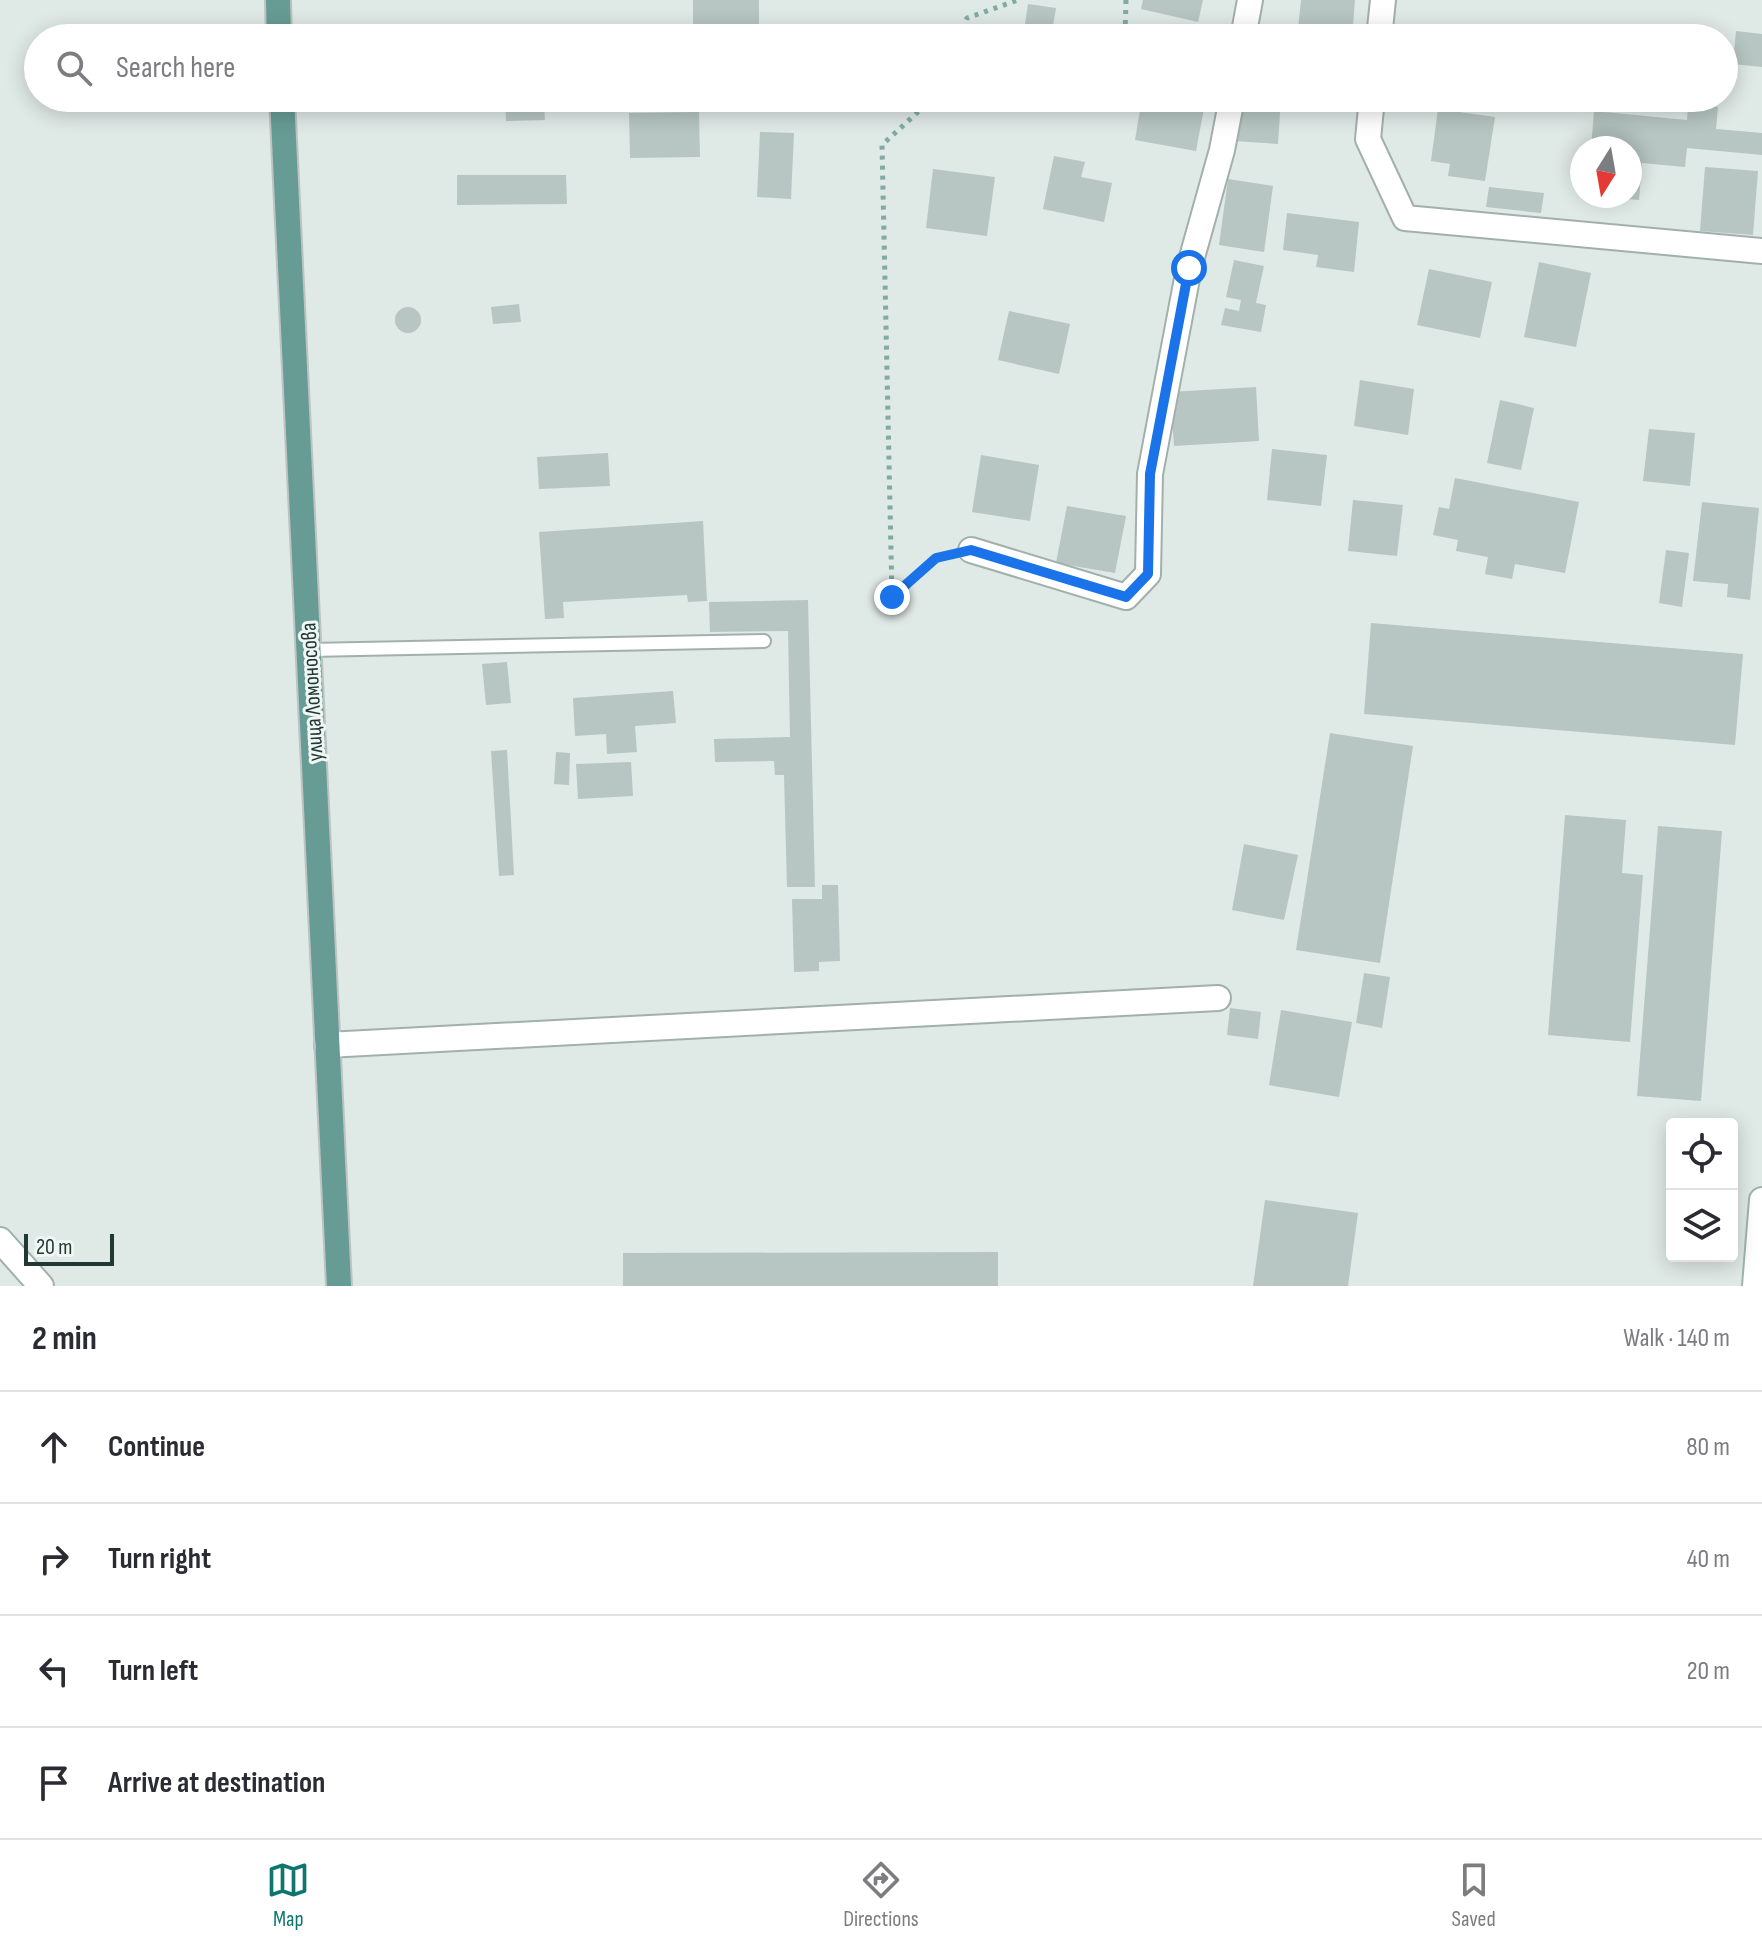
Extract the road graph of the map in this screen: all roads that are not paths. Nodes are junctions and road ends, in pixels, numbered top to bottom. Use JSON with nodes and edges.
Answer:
{"nodes":[{"id":1,"x":278,"y":0,"type":"edge"},
{"id":2,"x":1250,"y":0,"type":"edge"},
{"id":3,"x":1383,"y":0,"type":"edge"},
{"id":4,"x":279,"y":24,"type":"edge"},
{"id":5,"x":1246,"y":24,"type":"edge"},
{"id":6,"x":1380,"y":24,"type":"edge"},
{"id":7,"x":283,"y":112,"type":"edge"},
{"id":8,"x":1229,"y":112,"type":"edge"},
{"id":9,"x":1371,"y":112,"type":"edge"},
{"id":10,"x":1762,"y":251,"type":"edge"},
{"id":11,"x":971,"y":550,"type":"road end"},
{"id":12,"x":764,"y":641,"type":"dead end"},
{"id":13,"x":309,"y":650,"type":"junction"},
{"id":14,"x":1218,"y":998,"type":"dead end"},
{"id":15,"x":327,"y":1045,"type":"junction"},
{"id":16,"x":1762,"y":1200,"type":"edge"},
{"id":17,"x":0,"y":1240,"type":"edge"},
{"id":18,"x":41,"y":1286,"type":"edge"},
{"id":19,"x":339,"y":1286,"type":"edge"},
{"id":20,"x":1755,"y":1286,"type":"edge"}],
"edges":[{"from":1,"to":4,"type":"main road"},
{"from":2,"to":5,"type":"street"},
{"from":3,"to":6,"type":"street"},
{"from":7,"to":13,"type":"main road","name":"улица Ломоносова"},
{"from":8,"to":11,"type":"street"},
{"from":9,"to":10,"type":"street"},
{"from":12,"to":13,"type":"lane"},
{"from":13,"to":15,"type":"main road","name":"улица Ломоносова"},
{"from":14,"to":15,"type":"street"},
{"from":15,"to":19,"type":"main road","name":"улица Ломоносова"},
{"from":16,"to":20,"type":"street"},
{"from":17,"to":18,"type":"street"}]}
